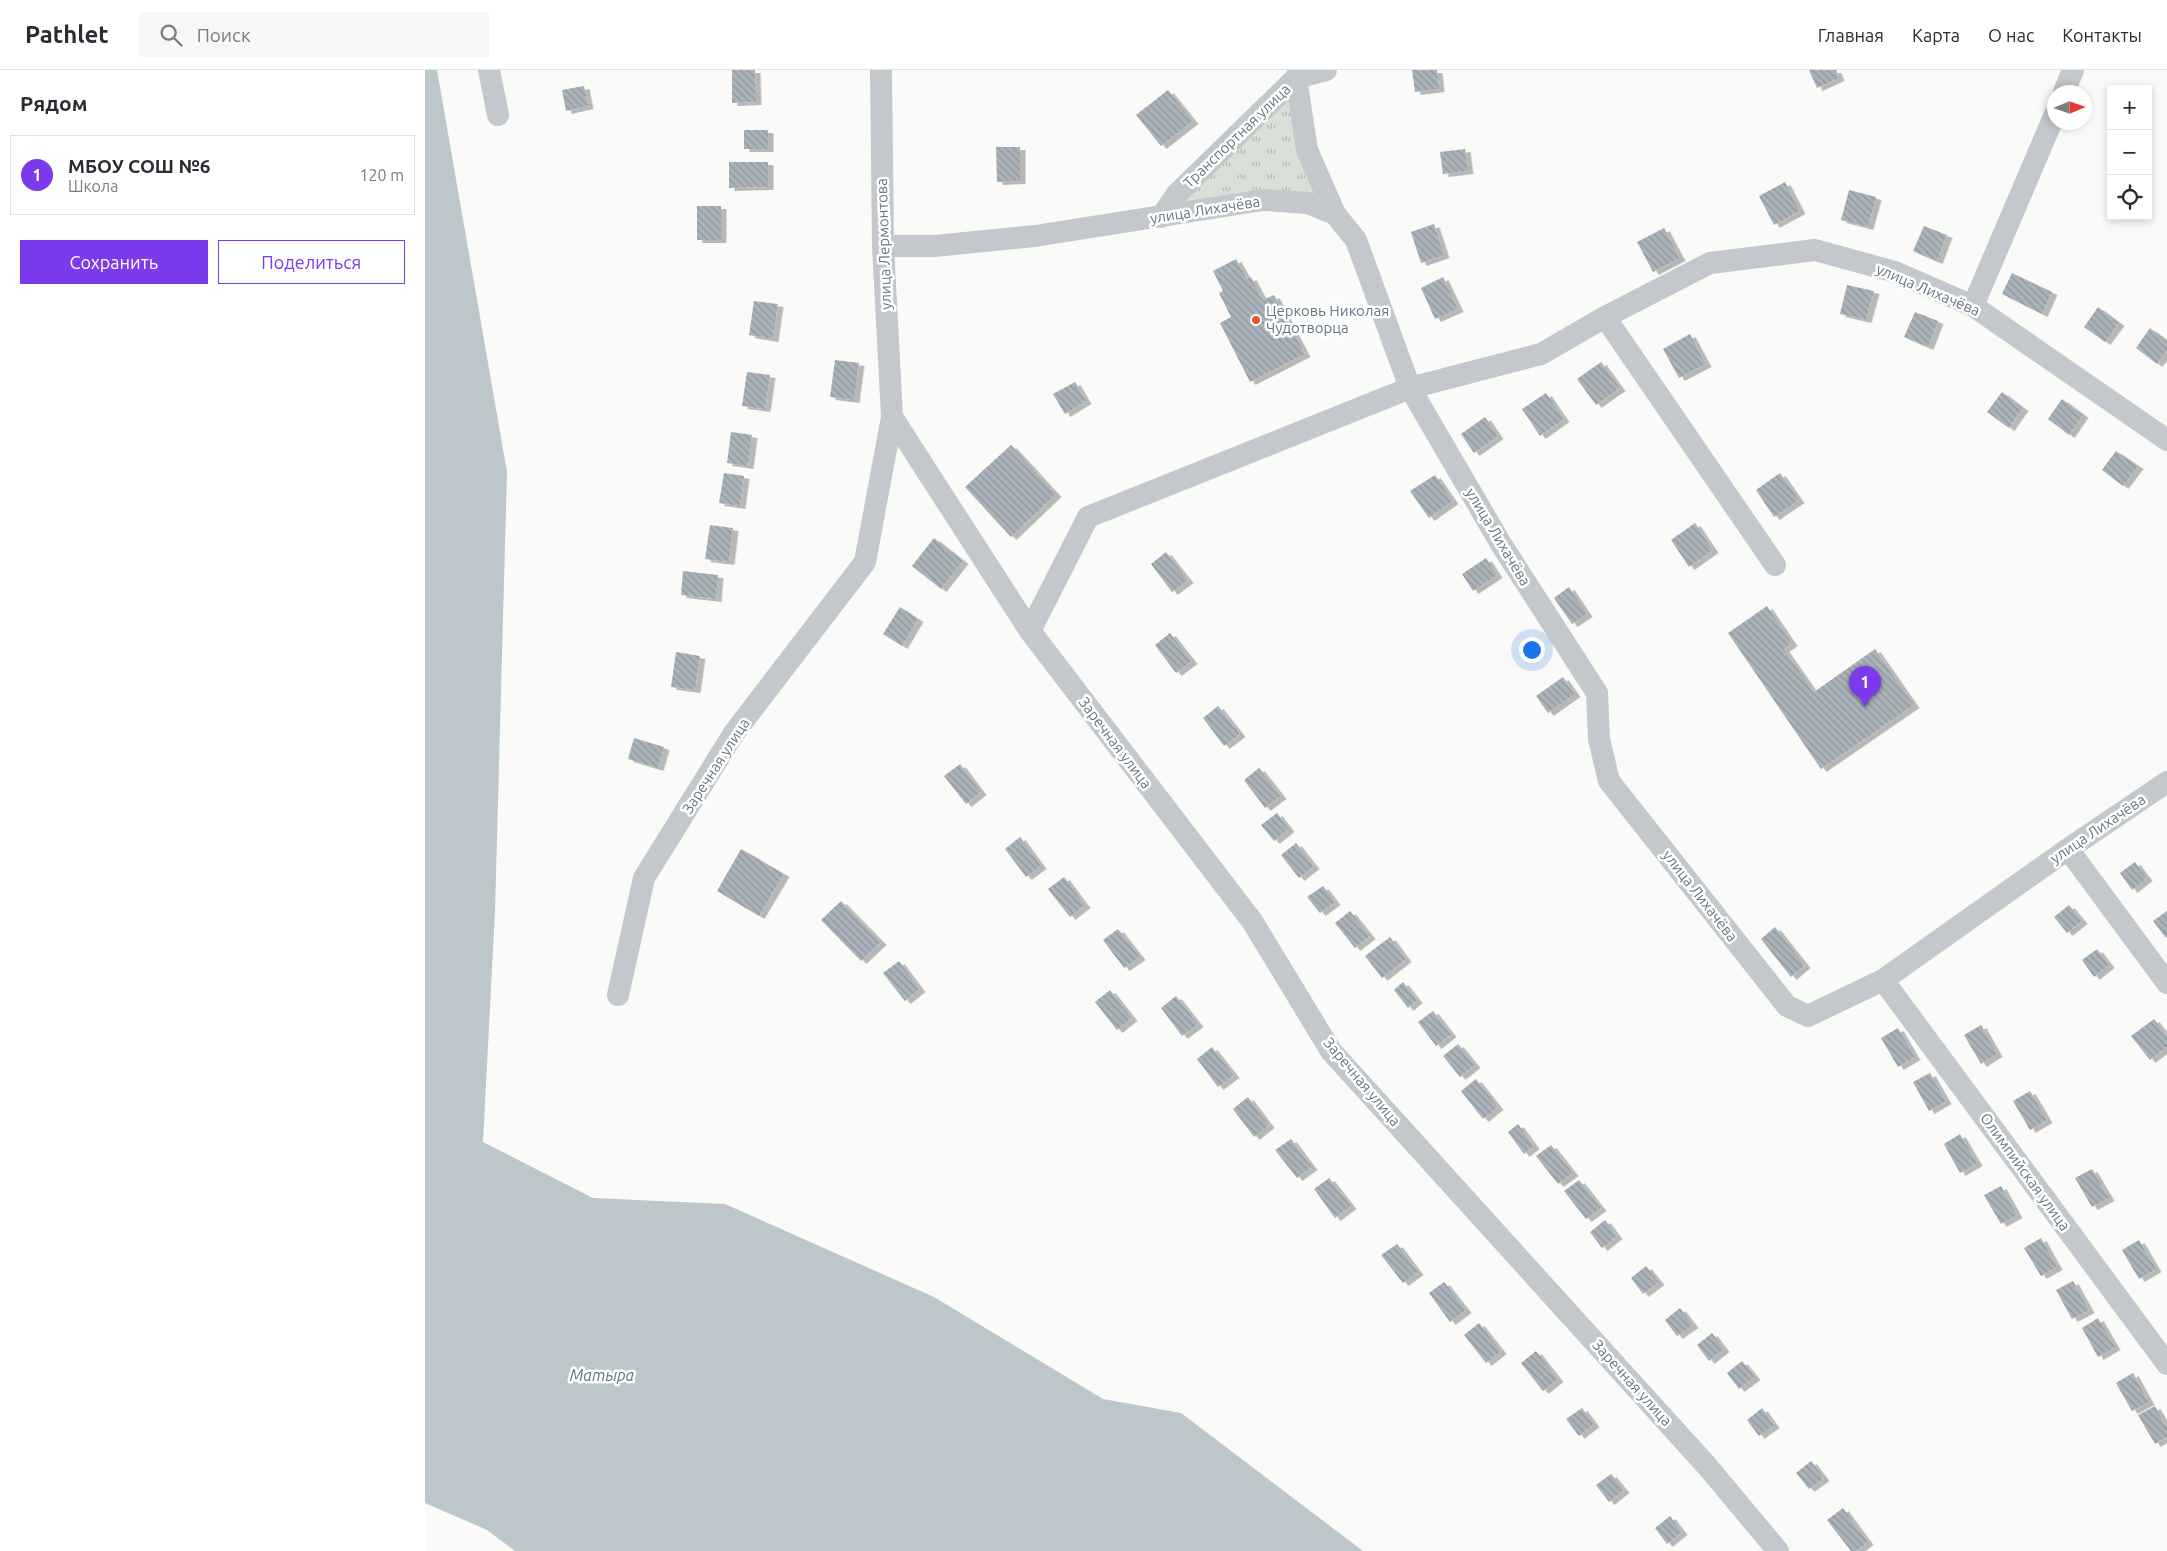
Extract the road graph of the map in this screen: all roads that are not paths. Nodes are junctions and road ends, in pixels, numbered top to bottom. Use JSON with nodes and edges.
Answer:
{"nodes":[{"id":1,"x":489,"y":70,"type":"edge"},
{"id":2,"x":881,"y":70,"type":"edge"},
{"id":3,"x":1326,"y":70,"type":"edge"},
{"id":4,"x":2073,"y":70,"type":"edge"},
{"id":5,"x":1298,"y":74,"type":"edge"},
{"id":6,"x":2067,"y":85,"type":"edge"},
{"id":7,"x":498,"y":114,"type":"dead end"},
{"id":8,"x":2048,"y":130,"type":"edge"},
{"id":9,"x":1335,"y":214,"type":"junction"},
{"id":10,"x":1161,"y":217,"type":"junction"},
{"id":11,"x":883,"y":246,"type":"junction"},
{"id":12,"x":1973,"y":306,"type":"junction"},
{"id":13,"x":1605,"y":317,"type":"junction"},
{"id":14,"x":1410,"y":388,"type":"junction"},
{"id":15,"x":892,"y":417,"type":"junction"},
{"id":16,"x":2167,"y":440,"type":"edge"},
{"id":17,"x":1775,"y":565,"type":"dead end"},
{"id":18,"x":1030,"y":631,"type":"junction"},
{"id":19,"x":2167,"y":782,"type":"edge"},
{"id":20,"x":2068,"y":849,"type":"junction"},
{"id":21,"x":1883,"y":980,"type":"junction"},
{"id":22,"x":2167,"y":983,"type":"edge"},
{"id":23,"x":618,"y":995,"type":"dead end"},
{"id":24,"x":2167,"y":1364,"type":"edge"},
{"id":25,"x":1778,"y":1551,"type":"edge"}],
"edges":[{"from":1,"to":7,"type":"street"},
{"from":2,"to":11,"type":"street","name":"улица Лермонтова"},
{"from":3,"to":5,"type":"street","name":"Транспортная улица"},
{"from":4,"to":6,"type":"street"},
{"from":5,"to":9,"type":"street","name":"Транспортная улица"},
{"from":5,"to":10,"type":"street","name":"Транспортная улица"},
{"from":8,"to":12,"type":"street"},
{"from":9,"to":10,"type":"street","name":"улица Лихачёва"},
{"from":9,"to":14,"type":"street","name":"улица Лихачёва"},
{"from":10,"to":11,"type":"street","name":"улица Лихачёва"},
{"from":11,"to":15,"type":"street","name":"улица Лермонтова"},
{"from":12,"to":13,"type":"street","name":"улица Лихачёва"},
{"from":12,"to":16,"type":"street","name":"улица Лихачёва"},
{"from":13,"to":14,"type":"street","name":"улица Лихачёва"},
{"from":13,"to":17,"type":"street"},
{"from":14,"to":18,"type":"street","name":"улица Лихачёва"},
{"from":14,"to":21,"type":"street","name":"улица Лихачёва"},
{"from":15,"to":18,"type":"street","name":"Заречная улица"},
{"from":15,"to":23,"type":"street","name":"Заречная улица"},
{"from":18,"to":25,"type":"street","name":"Заречная улица"},
{"from":19,"to":20,"type":"street","name":"улица Лихачёва"},
{"from":20,"to":21,"type":"street","name":"улица Лихачёва"},
{"from":20,"to":22,"type":"street"},
{"from":21,"to":24,"type":"street","name":"Олимпийская улица"}]}
